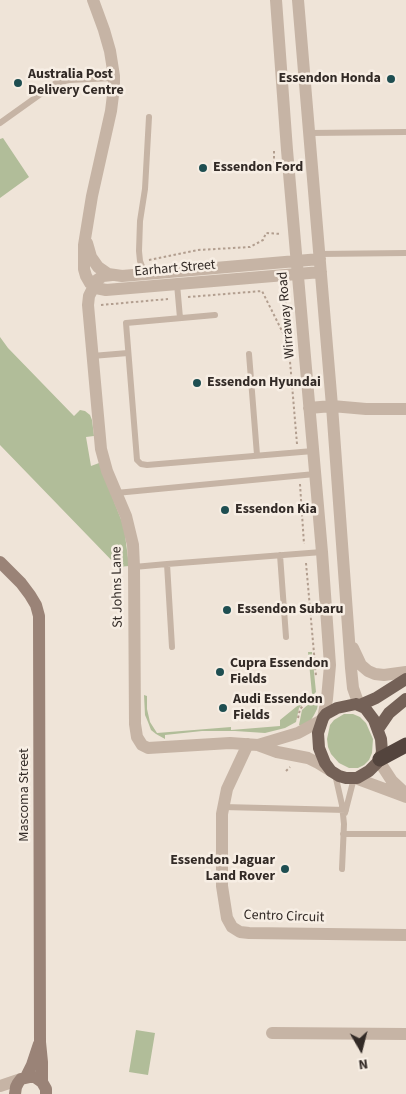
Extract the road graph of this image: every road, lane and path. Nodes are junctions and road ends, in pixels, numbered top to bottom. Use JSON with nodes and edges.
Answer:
{"nodes":[{"id":1,"x":93,"y":0,"type":"edge"},
{"id":2,"x":299,"y":2,"type":"edge"},
{"id":3,"x":276,"y":3,"type":"edge"},
{"id":4,"x":114,"y":78,"type":"junction"},
{"id":5,"x":149,"y":117,"type":"dead end"},
{"id":6,"x":0,"y":123,"type":"edge"},
{"id":7,"x":309,"y":132,"type":"junction"},
{"id":8,"x":406,"y":132,"type":"edge"},
{"id":9,"x":274,"y":149,"type":"dead end"},
{"id":10,"x":275,"y":166,"type":"dead end"},
{"id":11,"x":86,"y":228,"type":"junction"},
{"id":12,"x":282,"y":234,"type":"dead end"},
{"id":13,"x":406,"y":253,"type":"edge"},
{"id":14,"x":140,"y":261,"type":"junction"},
{"id":15,"x":320,"y":262,"type":"junction"},
{"id":16,"x":298,"y":267,"type":"junction"},
{"id":17,"x":112,"y":275,"type":"junction"},
{"id":18,"x":147,"y":280,"type":"junction"},
{"id":19,"x":177,"y":284,"type":"junction"},
{"id":20,"x":94,"y":287,"type":"junction"},
{"id":21,"x":178,"y":298,"type":"junction"},
{"id":22,"x":88,"y":306,"type":"junction"},
{"id":23,"x":215,"y":315,"type":"dead end"},
{"id":24,"x":180,"y":318,"type":"junction"},
{"id":25,"x":288,"y":342,"type":"dead end"},
{"id":26,"x":128,"y":353,"type":"junction"},
{"id":27,"x":249,"y":354,"type":"dead end"},
{"id":28,"x":92,"y":356,"type":"junction"},
{"id":29,"x":332,"y":406,"type":"junction"},
{"id":30,"x":309,"y":408,"type":"junction"},
{"id":31,"x":406,"y":409,"type":"edge"},
{"id":32,"x":312,"y":451,"type":"junction"},
{"id":33,"x":256,"y":455,"type":"junction"},
{"id":34,"x":315,"y":474,"type":"junction"},
{"id":35,"x":116,"y":493,"type":"junction"},
{"id":36,"x":342,"y":542,"type":"junction"},
{"id":37,"x":322,"y":548,"type":"junction"},
{"id":38,"x":280,"y":556,"type":"junction"},
{"id":39,"x":0,"y":562,"type":"edge"},
{"id":40,"x":167,"y":564,"type":"junction"},
{"id":41,"x":134,"y":567,"type":"junction"},
{"id":42,"x":286,"y":636,"type":"dead end"},
{"id":43,"x":349,"y":636,"type":"junction"},
{"id":44,"x":172,"y":648,"type":"dead end"},
{"id":45,"x":406,"y":672,"type":"edge"},
{"id":46,"x":406,"y":679,"type":"edge"},
{"id":47,"x":406,"y":699,"type":"edge"},
{"id":48,"x":360,"y":705,"type":"junction"},
{"id":49,"x":322,"y":719,"type":"junction"},
{"id":50,"x":378,"y":729,"type":"junction"},
{"id":51,"x":253,"y":745,"type":"junction"},
{"id":52,"x":406,"y":745,"type":"edge"},
{"id":53,"x":380,"y":760,"type":"junction"},
{"id":54,"x":333,"y":772,"type":"junction"},
{"id":55,"x":354,"y":778,"type":"junction"},
{"id":56,"x":406,"y":795,"type":"edge"},
{"id":57,"x":223,"y":807,"type":"junction"},
{"id":58,"x":344,"y":810,"type":"junction"},
{"id":59,"x":343,"y":834,"type":"junction"},
{"id":60,"x":406,"y":834,"type":"edge"},
{"id":61,"x":342,"y":869,"type":"dead end"},
{"id":62,"x":406,"y":935,"type":"edge"},
{"id":63,"x":272,"y":1033,"type":"dead end"},
{"id":64,"x":406,"y":1034,"type":"edge"},
{"id":65,"x":40,"y":1042,"type":"junction"},
{"id":66,"x":24,"y":1078,"type":"junction"},
{"id":67,"x":0,"y":1086,"type":"edge"},
{"id":68,"x":45,"y":1091,"type":"edge"},
{"id":69,"x":15,"y":1094,"type":"edge"}],
"edges":[{"from":1,"to":4,"type":"street"},
{"from":2,"to":3,"type":"street"},
{"from":2,"to":7,"type":"street"},
{"from":3,"to":16,"type":"street","name":"Wirraway Road"},
{"from":4,"to":6,"type":"lane"},
{"from":4,"to":11,"type":"street"},
{"from":5,"to":14,"type":"lane"},
{"from":7,"to":8,"type":"lane"},
{"from":7,"to":15,"type":"street"},
{"from":9,"to":10,"type":"path"},
{"from":11,"to":17,"type":"street"},
{"from":11,"to":20,"type":"street"},
{"from":12,"to":14,"type":"path"},
{"from":13,"to":15,"type":"lane"},
{"from":14,"to":18,"type":"lane"},
{"from":15,"to":16,"type":"street","name":"Earhart Street"},
{"from":15,"to":29,"type":"street"},
{"from":16,"to":18,"type":"street","name":"Earhart Street"},
{"from":16,"to":19,"type":"street","name":"Earhart Street"},
{"from":16,"to":30,"type":"street","name":"Wirraway Road"},
{"from":17,"to":18,"type":"street","name":"Earhart Street"},
{"from":17,"to":20,"type":"street"},
{"from":18,"to":19,"type":"street","name":"Earhart Street"},
{"from":18,"to":20,"type":"street","name":"Earhart Street"},
{"from":19,"to":21,"type":"lane"},
{"from":20,"to":22,"type":"street","name":"St Johns Lane"},
{"from":21,"to":22,"type":"path"},
{"from":21,"to":24,"type":"lane"},
{"from":21,"to":25,"type":"path"},
{"from":22,"to":28,"type":"street","name":"St Johns Lane"},
{"from":23,"to":24,"type":"lane"},
{"from":24,"to":26,"type":"lane"},
{"from":26,"to":28,"type":"lane"},
{"from":26,"to":33,"type":"lane"},
{"from":27,"to":33,"type":"lane"},
{"from":28,"to":35,"type":"street","name":"St Johns Lane"},
{"from":29,"to":30,"type":"street"},
{"from":29,"to":31,"type":"street"},
{"from":29,"to":36,"type":"street"},
{"from":30,"to":32,"type":"street","name":"Wirraway Road"},
{"from":32,"to":33,"type":"lane"},
{"from":32,"to":34,"type":"street","name":"Wirraway Road"},
{"from":34,"to":35,"type":"lane"},
{"from":34,"to":37,"type":"street","name":"Wirraway Road"},
{"from":35,"to":41,"type":"street","name":"St Johns Lane"},
{"from":36,"to":37,"type":"street"},
{"from":36,"to":43,"type":"street"},
{"from":37,"to":38,"type":"lane"},
{"from":37,"to":49,"type":"street","name":"Wirraway Road"},
{"from":38,"to":40,"type":"lane"},
{"from":38,"to":42,"type":"lane"},
{"from":39,"to":65,"type":"main road","name":"Mascoma Street"},
{"from":40,"to":41,"type":"lane"},
{"from":40,"to":44,"type":"lane"},
{"from":41,"to":51,"type":"street","name":"St Johns Lane"},
{"from":43,"to":45,"type":"street"},
{"from":43,"to":48,"type":"street"},
{"from":46,"to":48,"type":"main road"},
{"from":47,"to":50,"type":"main road"},
{"from":48,"to":49,"type":"main road"},
{"from":48,"to":50,"type":"main road"},
{"from":49,"to":51,"type":"street","name":"St Johns Lane"},
{"from":49,"to":54,"type":"main road"},
{"from":50,"to":53,"type":"main road"},
{"from":51,"to":54,"type":"street","name":"St Johns Lane"},
{"from":51,"to":57,"type":"street","name":"Centro Circuit"},
{"from":52,"to":53,"type":"highway"},
{"from":53,"to":55,"type":"main road"},
{"from":53,"to":56,"type":"street"},
{"from":54,"to":55,"type":"main road"},
{"from":54,"to":58,"type":"lane"},
{"from":55,"to":56,"type":"street"},
{"from":55,"to":58,"type":"lane"},
{"from":57,"to":58,"type":"lane"},
{"from":57,"to":62,"type":"street","name":"Centro Circuit"},
{"from":58,"to":59,"type":"lane"},
{"from":59,"to":60,"type":"lane"},
{"from":59,"to":61,"type":"lane"},
{"from":63,"to":64,"type":"street"},
{"from":65,"to":66,"type":"main road","name":"Mascoma Street"},
{"from":65,"to":68,"type":"main road","name":"Mascoma Street"},
{"from":66,"to":67,"type":"street"},
{"from":66,"to":68,"type":"main road"},
{"from":66,"to":69,"type":"main road","name":"Mascoma Street"}]}
